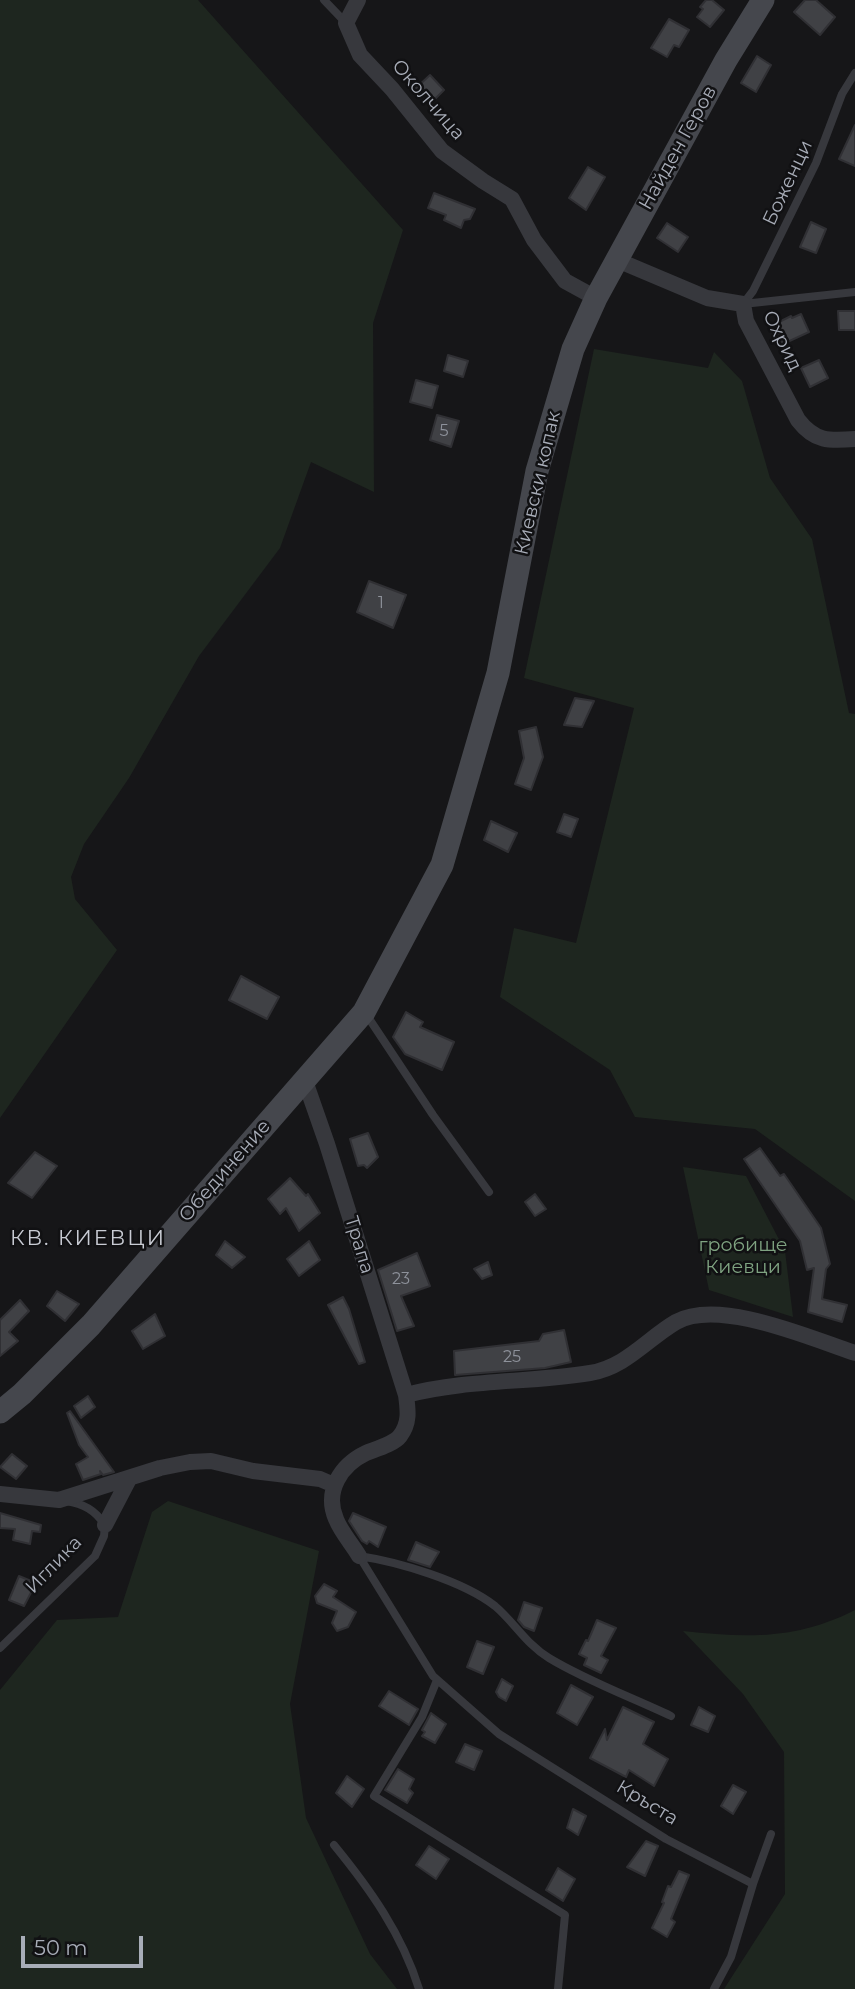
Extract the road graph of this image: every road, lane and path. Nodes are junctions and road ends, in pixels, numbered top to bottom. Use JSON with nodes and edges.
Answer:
{"nodes":[{"id":1,"x":324,"y":0,"type":"edge"},
{"id":2,"x":358,"y":0,"type":"edge"},
{"id":3,"x":763,"y":0,"type":"edge"},
{"id":4,"x":346,"y":23,"type":"junction"},
{"id":5,"x":855,"y":73,"type":"edge"},
{"id":6,"x":617,"y":260,"type":"junction"},
{"id":7,"x":855,"y":292,"type":"edge"},
{"id":8,"x":596,"y":298,"type":"junction"},
{"id":9,"x":743,"y":304,"type":"junction"},
{"id":10,"x":855,"y":439,"type":"edge"},
{"id":11,"x":364,"y":1012,"type":"junction"},
{"id":12,"x":305,"y":1081,"type":"junction"},
{"id":13,"x":489,"y":1192,"type":"dead end"},
{"id":14,"x":855,"y":1353,"type":"edge"},
{"id":15,"x":406,"y":1395,"type":"junction"},
{"id":16,"x":0,"y":1412,"type":"edge"},
{"id":17,"x":129,"y":1479,"type":"junction"},
{"id":18,"x":334,"y":1485,"type":"junction"},
{"id":19,"x":0,"y":1494,"type":"edge"},
{"id":20,"x":60,"y":1500,"type":"junction"},
{"id":21,"x":105,"y":1525,"type":"junction"},
{"id":22,"x":359,"y":1556,"type":"junction"},
{"id":23,"x":0,"y":1648,"type":"edge"},
{"id":24,"x":436,"y":1680,"type":"junction"},
{"id":25,"x":671,"y":1716,"type":"dead end"},
{"id":26,"x":771,"y":1834,"type":"dead end"},
{"id":27,"x":334,"y":1845,"type":"dead end"},
{"id":28,"x":753,"y":1884,"type":"junction"},
{"id":29,"x":419,"y":1989,"type":"edge"},
{"id":30,"x":558,"y":1989,"type":"edge"},
{"id":31,"x":714,"y":1989,"type":"edge"}],
"edges":[{"from":1,"to":4,"type":"lane"},
{"from":2,"to":4,"type":"street"},
{"from":3,"to":6,"type":"street","name":"Найден Геров"},
{"from":4,"to":8,"type":"street","name":"Околчица"},
{"from":5,"to":9,"type":"lane","name":"Боженци"},
{"from":6,"to":8,"type":"street","name":"Найден Геров"},
{"from":6,"to":9,"type":"street","name":"Охрид"},
{"from":7,"to":9,"type":"lane"},
{"from":8,"to":11,"type":"street","name":"Киевски копак"},
{"from":9,"to":10,"type":"street","name":"Охрид"},
{"from":11,"to":12,"type":"street"},
{"from":11,"to":13,"type":"lane"},
{"from":12,"to":15,"type":"street","name":"Трапа"},
{"from":12,"to":16,"type":"street","name":"Обединение"},
{"from":14,"to":15,"type":"street"},
{"from":15,"to":18,"type":"street"},
{"from":17,"to":18,"type":"street"},
{"from":17,"to":20,"type":"street"},
{"from":17,"to":21,"type":"street"},
{"from":18,"to":22,"type":"street","name":"Кръста"},
{"from":19,"to":20,"type":"street"},
{"from":20,"to":21,"type":"lane"},
{"from":21,"to":23,"type":"lane","name":"Иглика"},
{"from":22,"to":24,"type":"lane","name":"Кръста"},
{"from":22,"to":25,"type":"lane"},
{"from":24,"to":28,"type":"lane","name":"Кръста"},
{"from":24,"to":30,"type":"lane"},
{"from":26,"to":28,"type":"lane"},
{"from":27,"to":29,"type":"lane"},
{"from":28,"to":31,"type":"lane"}]}
